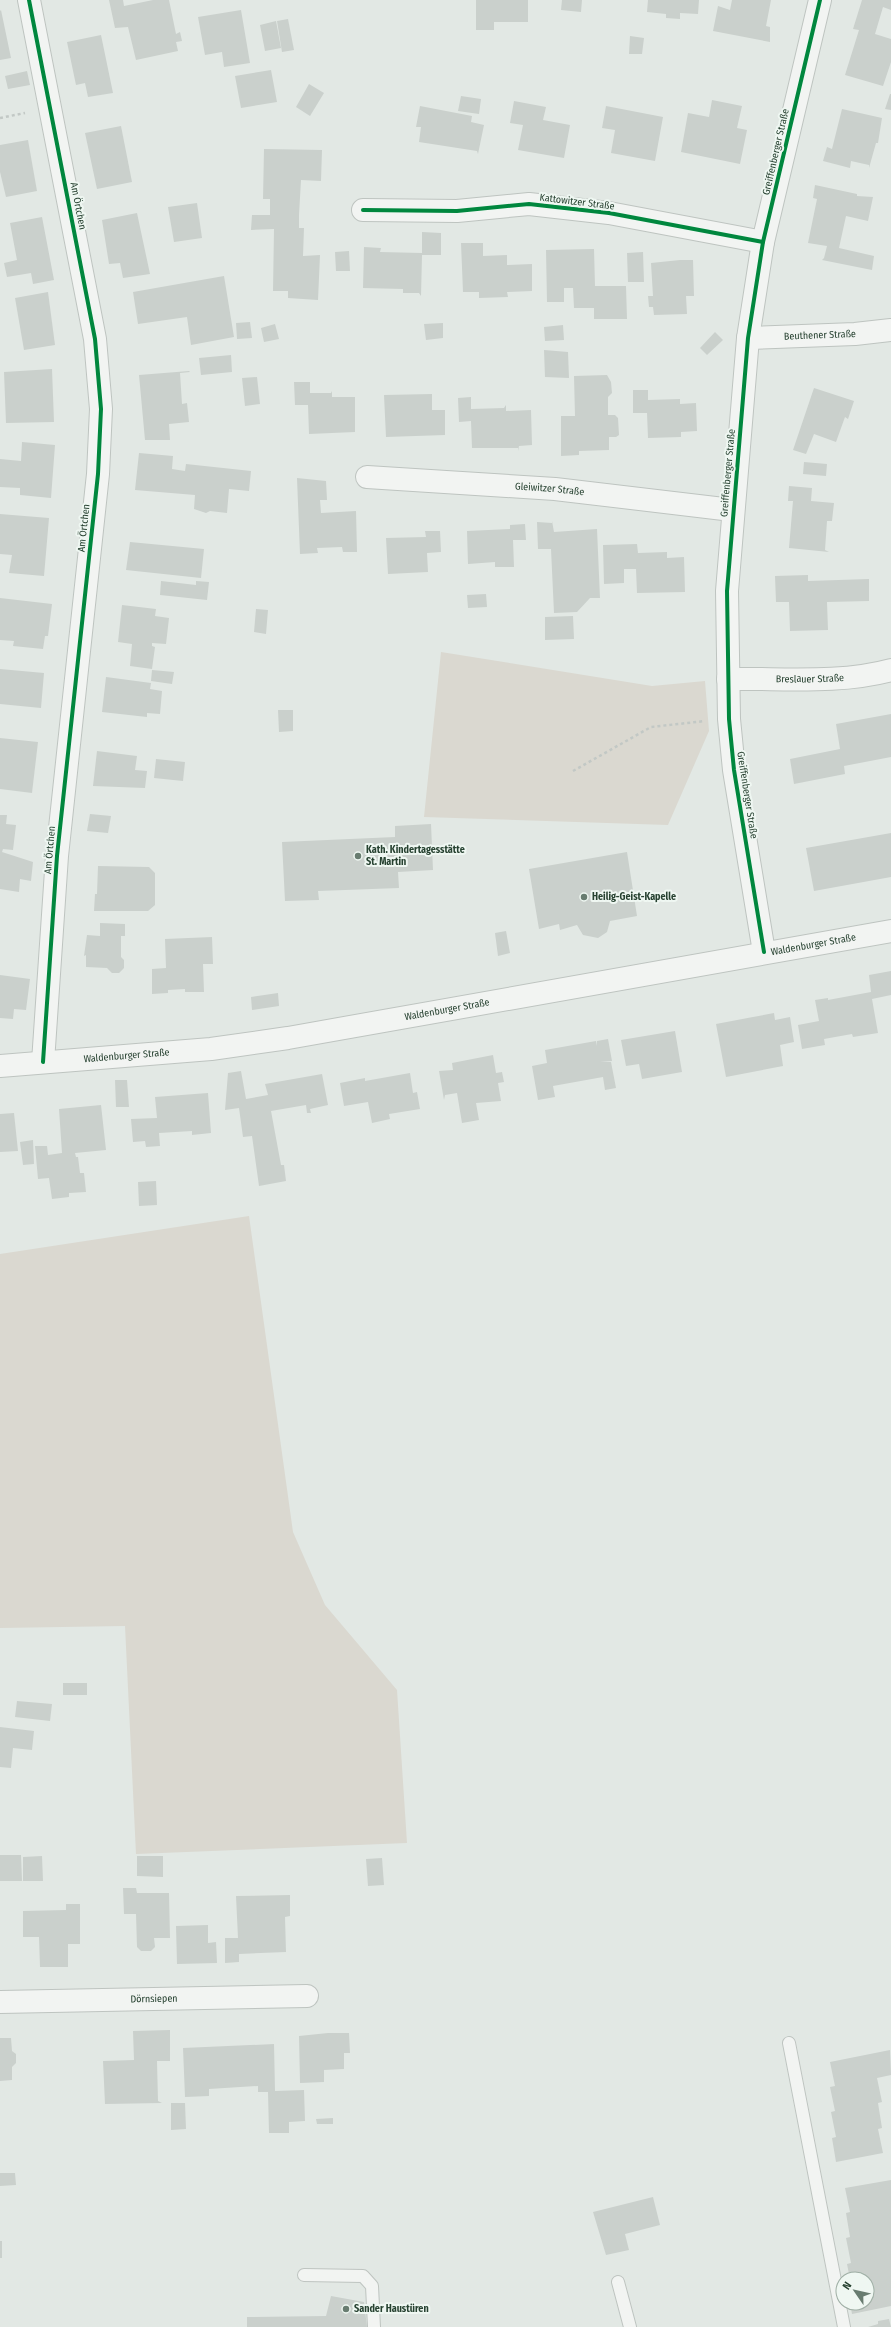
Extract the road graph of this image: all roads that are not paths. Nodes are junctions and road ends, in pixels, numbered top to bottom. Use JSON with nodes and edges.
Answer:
{"nodes":[{"id":1,"x":28,"y":0,"type":"edge"},
{"id":2,"x":820,"y":0,"type":"edge"},
{"id":3,"x":363,"y":210,"type":"dead end"},
{"id":4,"x":763,"y":242,"type":"junction"},
{"id":5,"x":891,"y":330,"type":"edge"},
{"id":6,"x":748,"y":338,"type":"junction"},
{"id":7,"x":367,"y":477,"type":"dead end"},
{"id":8,"x":732,"y":510,"type":"junction"},
{"id":9,"x":891,"y":670,"type":"edge"},
{"id":10,"x":728,"y":679,"type":"junction"},
{"id":11,"x":891,"y":930,"type":"edge"},
{"id":12,"x":764,"y":952,"type":"junction"},
{"id":13,"x":43,"y":1062,"type":"junction"},
{"id":14,"x":0,"y":1066,"type":"edge"},
{"id":15,"x":307,"y":1996,"type":"dead end"},
{"id":16,"x":0,"y":2002,"type":"edge"},
{"id":17,"x":789,"y":2043,"type":"dead end"},
{"id":18,"x":304,"y":2275,"type":"dead end"},
{"id":19,"x":618,"y":2282,"type":"dead end"},
{"id":20,"x":374,"y":2327,"type":"edge"},
{"id":21,"x":630,"y":2327,"type":"edge"},
{"id":22,"x":844,"y":2327,"type":"edge"}],
"edges":[{"from":1,"to":13,"type":"street","name":"Am Örtchen"},
{"from":2,"to":4,"type":"street","name":"Greiffenberger Straße"},
{"from":3,"to":4,"type":"street","name":"Kattowitzer Straße"},
{"from":4,"to":6,"type":"street","name":"Greiffenberger Straße"},
{"from":5,"to":6,"type":"street","name":"Beuthener Straße"},
{"from":6,"to":8,"type":"street","name":"Greiffenberger Straße"},
{"from":7,"to":8,"type":"street","name":"Gleiwitzer Straße"},
{"from":8,"to":10,"type":"street","name":"Greiffenberger Straße"},
{"from":9,"to":10,"type":"street","name":"Breslauer Straße"},
{"from":10,"to":12,"type":"street","name":"Greiffenberger Straße"},
{"from":11,"to":12,"type":"street","name":"Waldenburger Straße"},
{"from":12,"to":13,"type":"street","name":"Waldenburger Straße"},
{"from":13,"to":14,"type":"street","name":"Waldenburger Straße"},
{"from":15,"to":16,"type":"street","name":"Dörnsiepen"},
{"from":17,"to":22,"type":"lane"},
{"from":18,"to":20,"type":"lane"},
{"from":19,"to":21,"type":"lane"}]}
